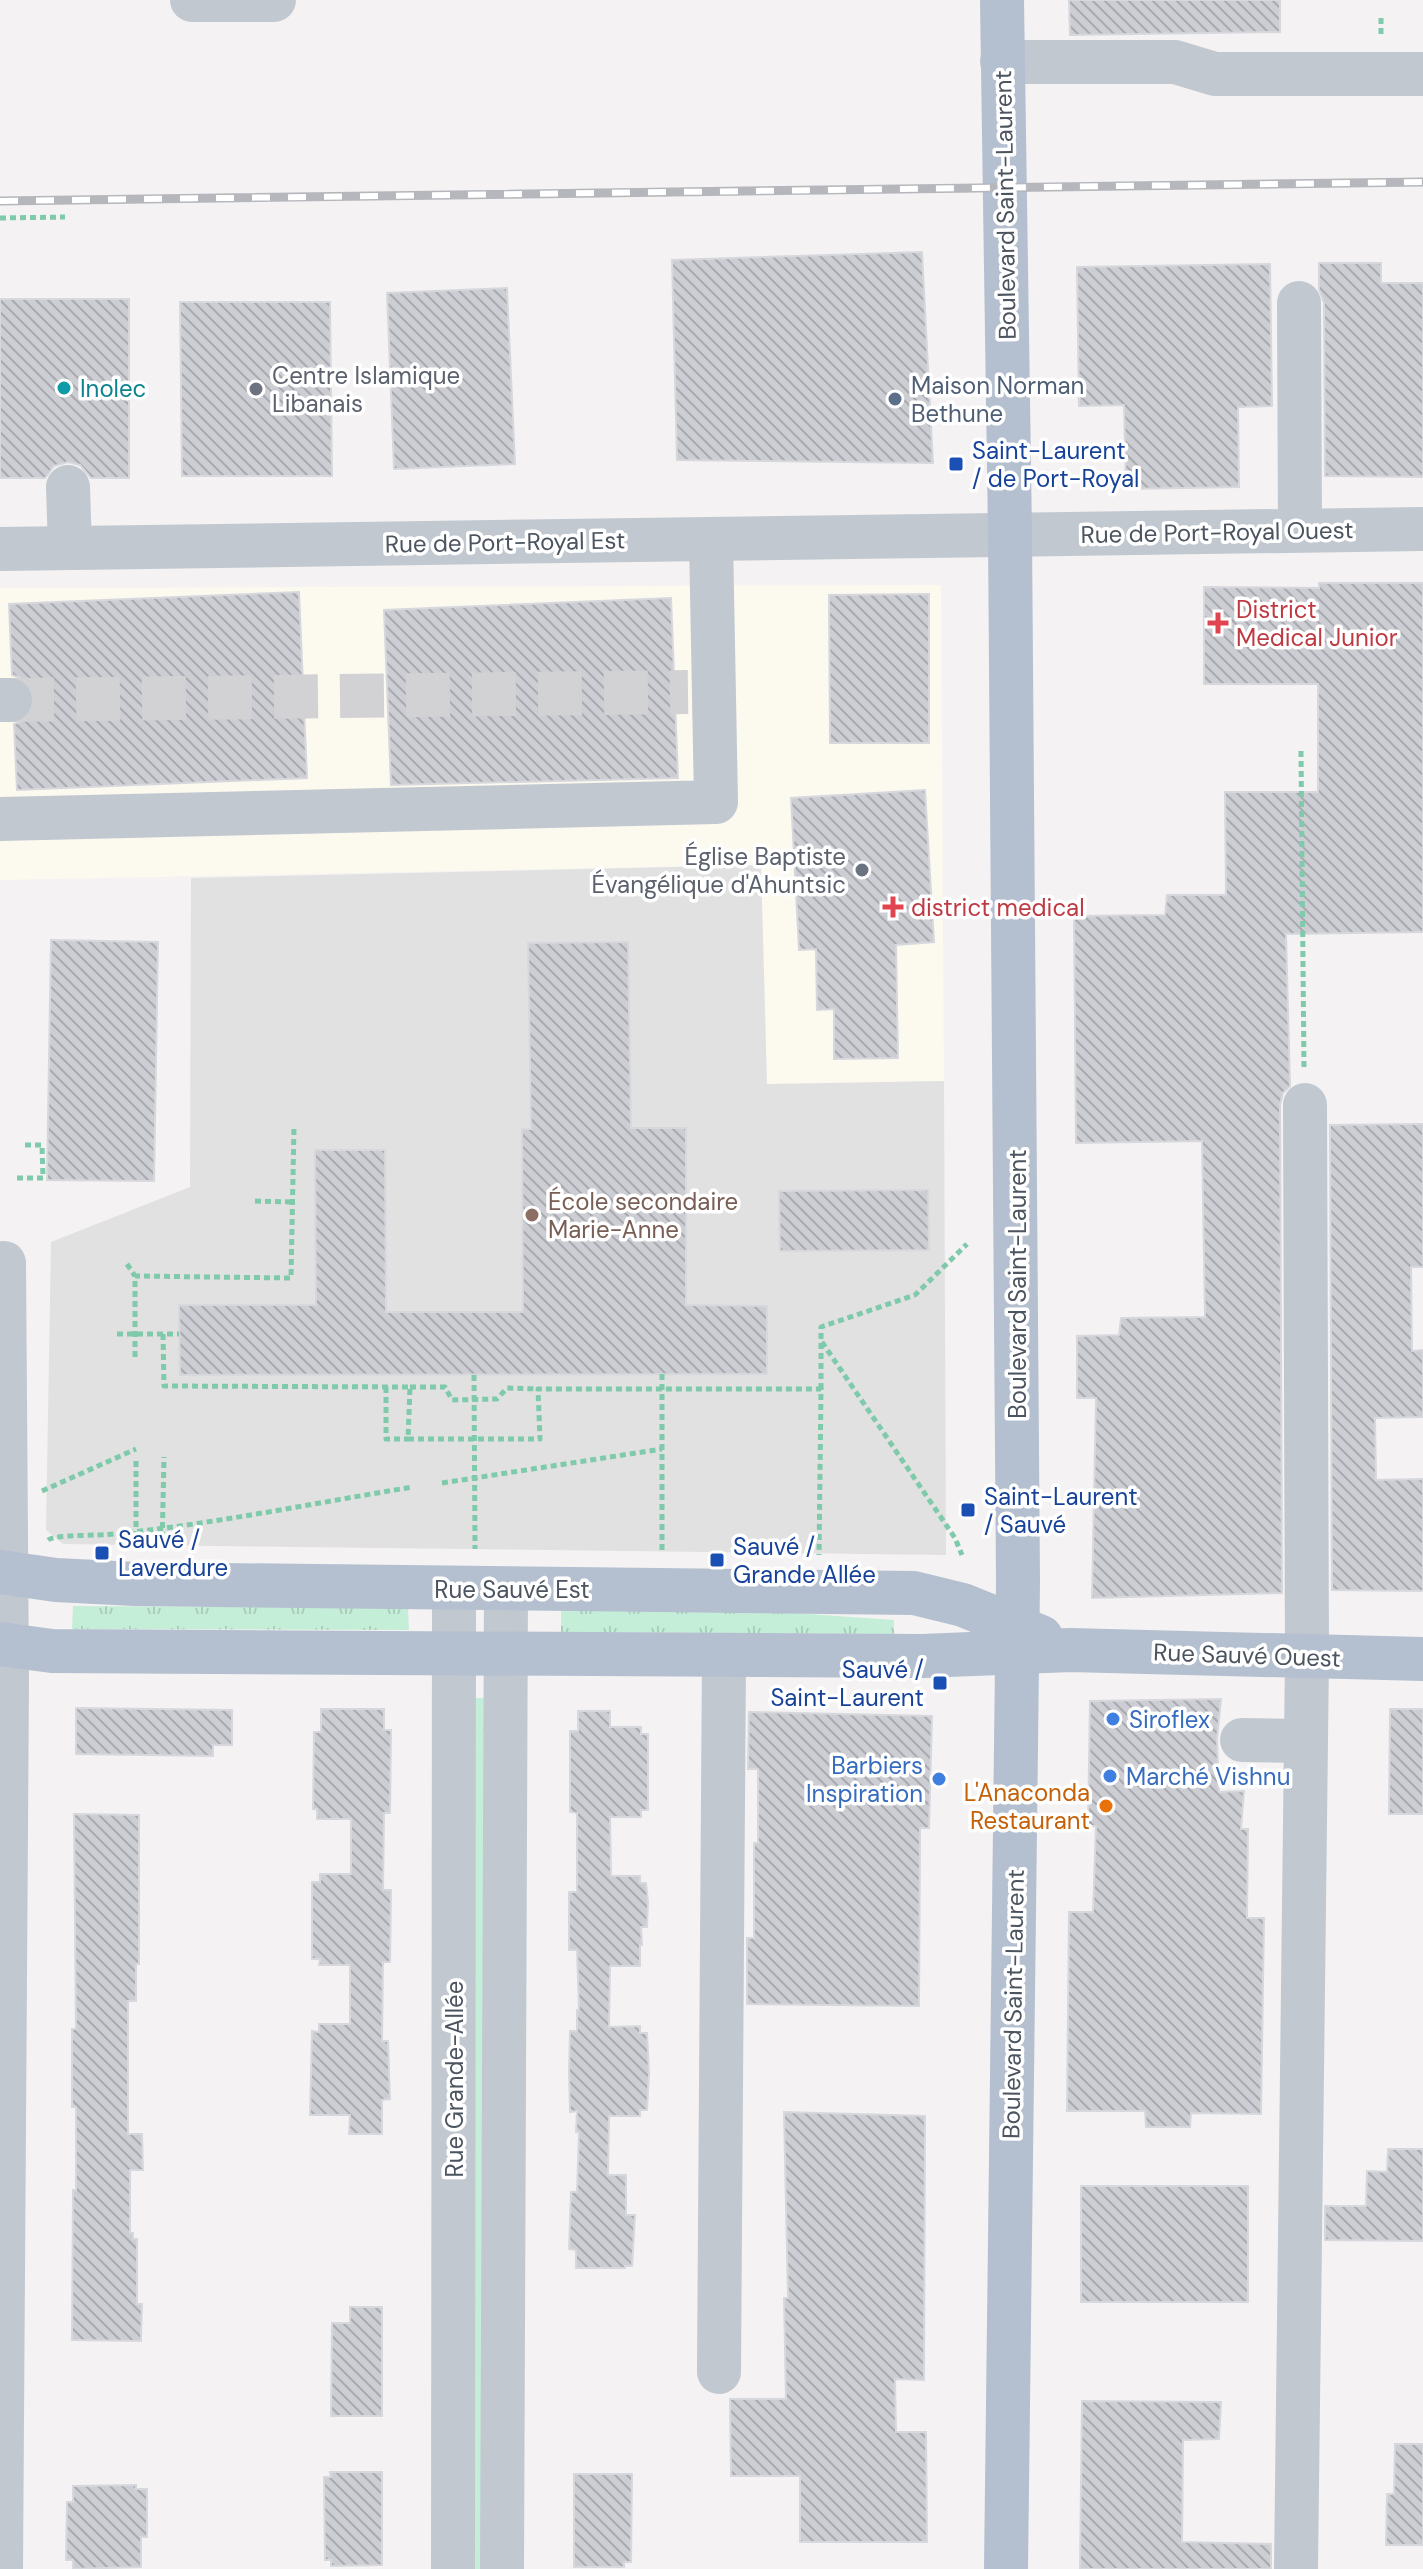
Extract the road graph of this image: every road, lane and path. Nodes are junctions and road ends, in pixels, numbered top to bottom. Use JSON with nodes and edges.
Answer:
{"nodes":[{"id":1,"x":192,"y":0,"type":"edge"},
{"id":2,"x":274,"y":0,"type":"edge"},
{"id":3,"x":1002,"y":0,"type":"edge"},
{"id":4,"x":1002,"y":62,"type":"junction"},
{"id":5,"x":1423,"y":74,"type":"edge"},
{"id":6,"x":65,"y":217,"type":"dead end"},
{"id":7,"x":0,"y":218,"type":"edge"},
{"id":8,"x":1299,"y":303,"type":"dead end"},
{"id":9,"x":68,"y":487,"type":"dead end"},
{"id":10,"x":1423,"y":529,"type":"edge"},
{"id":11,"x":1300,"y":530,"type":"junction"},
{"id":12,"x":1010,"y":534,"type":"junction"},
{"id":13,"x":711,"y":539,"type":"junction"},
{"id":14,"x":70,"y":548,"type":"junction"},
{"id":15,"x":0,"y":549,"type":"edge"},
{"id":16,"x":1301,"y":751,"type":"dead end"},
{"id":17,"x":0,"y":819,"type":"edge"},
{"id":18,"x":1305,"y":1105,"type":"joint"},
{"id":19,"x":294,"y":1126,"type":"dead end"},
{"id":20,"x":24,"y":1145,"type":"dead end"},
{"id":21,"x":17,"y":1178,"type":"dead end"},
{"id":22,"x":255,"y":1201,"type":"dead end"},
{"id":23,"x":293,"y":1202,"type":"junction"},
{"id":24,"x":967,"y":1244,"type":"dead end"},
{"id":25,"x":4,"y":1263,"type":"dead end"},
{"id":26,"x":127,"y":1264,"type":"dead end"},
{"id":27,"x":135,"y":1276,"type":"junction"},
{"id":28,"x":117,"y":1334,"type":"dead end"},
{"id":29,"x":135,"y":1334,"type":"junction"},
{"id":30,"x":163,"y":1334,"type":"junction"},
{"id":31,"x":179,"y":1334,"type":"dead end"},
{"id":32,"x":822,"y":1342,"type":"junction"},
{"id":33,"x":135,"y":1357,"type":"dead end"},
{"id":34,"x":662,"y":1374,"type":"dead end"},
{"id":35,"x":474,"y":1375,"type":"dead end"},
{"id":36,"x":386,"y":1387,"type":"junction"},
{"id":37,"x":410,"y":1387,"type":"junction"},
{"id":38,"x":662,"y":1388,"type":"junction"},
{"id":39,"x":538,"y":1389,"type":"junction"},
{"id":40,"x":821,"y":1389,"type":"junction"},
{"id":41,"x":474,"y":1400,"type":"junction"},
{"id":42,"x":408,"y":1439,"type":"junction"},
{"id":43,"x":474,"y":1439,"type":"junction"},
{"id":44,"x":136,"y":1449,"type":"dead end"},
{"id":45,"x":662,"y":1449,"type":"junction"},
{"id":46,"x":164,"y":1457,"type":"dead end"},
{"id":47,"x":136,"y":1459,"type":"dead end"},
{"id":48,"x":475,"y":1478,"type":"junction"},
{"id":49,"x":442,"y":1483,"type":"dead end"},
{"id":50,"x":413,"y":1487,"type":"dead end"},
{"id":51,"x":41,"y":1491,"type":"dead end"},
{"id":52,"x":163,"y":1528,"type":"junction"},
{"id":53,"x":136,"y":1532,"type":"junction"},
{"id":54,"x":47,"y":1540,"type":"dead end"},
{"id":55,"x":136,"y":1555,"type":"dead end"},
{"id":56,"x":962,"y":1555,"type":"dead end"},
{"id":57,"x":162,"y":1556,"type":"dead end"},
{"id":58,"x":662,"y":1559,"type":"dead end"},
{"id":59,"x":819,"y":1560,"type":"dead end"},
{"id":60,"x":3,"y":1573,"type":"edge"},
{"id":61,"x":465,"y":1574,"type":"junction"},
{"id":62,"x":506,"y":1589,"type":"junction"},
{"id":63,"x":1018,"y":1640,"type":"junction"},
{"id":64,"x":3,"y":1644,"type":"edge"},
{"id":65,"x":455,"y":1654,"type":"junction"},
{"id":66,"x":506,"y":1654,"type":"junction"},
{"id":67,"x":724,"y":1655,"type":"junction"},
{"id":68,"x":1307,"y":1657,"type":"junction"},
{"id":69,"x":1423,"y":1659,"type":"edge"},
{"id":70,"x":1242,"y":1740,"type":"dead end"},
{"id":71,"x":1306,"y":1741,"type":"junction"},
{"id":72,"x":719,"y":2372,"type":"dead end"},
{"id":73,"x":1,"y":2569,"type":"edge"},
{"id":74,"x":453,"y":2569,"type":"edge"},
{"id":75,"x":502,"y":2569,"type":"edge"},
{"id":76,"x":1006,"y":2569,"type":"edge"},
{"id":77,"x":1296,"y":2569,"type":"edge"}],
"edges":[{"from":1,"to":2,"type":"street"},
{"from":3,"to":4,"type":"main road","name":"Boulevard Saint-Laurent"},
{"from":4,"to":5,"type":"street"},
{"from":4,"to":12,"type":"main road","name":"Boulevard Saint-Laurent"},
{"from":6,"to":7,"type":"path"},
{"from":8,"to":11,"type":"street"},
{"from":9,"to":14,"type":"street"},
{"from":10,"to":11,"type":"street","name":"Rue de Port-Royal Ouest"},
{"from":11,"to":12,"type":"street","name":"Rue de Port-Royal Ouest"},
{"from":12,"to":13,"type":"street","name":"Rue de Port-Royal Est"},
{"from":12,"to":63,"type":"main road","name":"Boulevard Saint-Laurent"},
{"from":13,"to":14,"type":"street","name":"Rue de Port-Royal Est"},
{"from":13,"to":17,"type":"street"},
{"from":14,"to":15,"type":"street","name":"Rue de Port-Royal Est"},
{"from":16,"to":18,"type":"path"},
{"from":18,"to":68,"type":"street"},
{"from":19,"to":23,"type":"path"},
{"from":20,"to":21,"type":"path"},
{"from":22,"to":23,"type":"path"},
{"from":23,"to":27,"type":"path"},
{"from":24,"to":32,"type":"path"},
{"from":25,"to":60,"type":"street"},
{"from":26,"to":27,"type":"path"},
{"from":27,"to":29,"type":"path"},
{"from":28,"to":29,"type":"path"},
{"from":29,"to":30,"type":"path"},
{"from":29,"to":33,"type":"path"},
{"from":30,"to":31,"type":"path"},
{"from":30,"to":36,"type":"path"},
{"from":32,"to":40,"type":"path"},
{"from":32,"to":56,"type":"path"},
{"from":34,"to":38,"type":"path"},
{"from":35,"to":41,"type":"path"},
{"from":36,"to":37,"type":"path"},
{"from":36,"to":42,"type":"path"},
{"from":37,"to":41,"type":"path"},
{"from":37,"to":42,"type":"path"},
{"from":38,"to":39,"type":"path"},
{"from":38,"to":40,"type":"path"},
{"from":38,"to":45,"type":"path"},
{"from":39,"to":41,"type":"path"},
{"from":39,"to":43,"type":"path"},
{"from":40,"to":59,"type":"path"},
{"from":41,"to":43,"type":"path"},
{"from":42,"to":43,"type":"path"},
{"from":43,"to":48,"type":"path"},
{"from":44,"to":51,"type":"path"},
{"from":45,"to":48,"type":"path"},
{"from":45,"to":58,"type":"path"},
{"from":46,"to":52,"type":"path"},
{"from":47,"to":53,"type":"path"},
{"from":48,"to":49,"type":"path"},
{"from":48,"to":61,"type":"path"},
{"from":50,"to":52,"type":"path"},
{"from":52,"to":53,"type":"path"},
{"from":52,"to":57,"type":"path"},
{"from":53,"to":54,"type":"path"},
{"from":53,"to":55,"type":"path"},
{"from":60,"to":61,"type":"main road","name":"Rue Sauvé Est"},
{"from":60,"to":64,"type":"street"},
{"from":61,"to":62,"type":"main road","name":"Rue Sauvé Est"},
{"from":61,"to":65,"type":"street","name":"Rue Grande-Allée"},
{"from":62,"to":63,"type":"main road","name":"Rue Sauvé Est"},
{"from":62,"to":66,"type":"street","name":"Rue Grande-Allée"},
{"from":63,"to":67,"type":"main road"},
{"from":63,"to":68,"type":"main road","name":"Rue Sauvé Ouest"},
{"from":63,"to":76,"type":"main road","name":"Boulevard Saint-Laurent"},
{"from":64,"to":65,"type":"main road"},
{"from":64,"to":73,"type":"street"},
{"from":65,"to":66,"type":"main road"},
{"from":65,"to":74,"type":"street","name":"Rue Grande-Allée"},
{"from":66,"to":67,"type":"main road"},
{"from":66,"to":75,"type":"street","name":"Rue Grande-Allée"},
{"from":67,"to":72,"type":"street"},
{"from":68,"to":69,"type":"main road","name":"Rue Sauvé Ouest"},
{"from":68,"to":71,"type":"street"},
{"from":70,"to":71,"type":"street"},
{"from":71,"to":77,"type":"street"}]}
